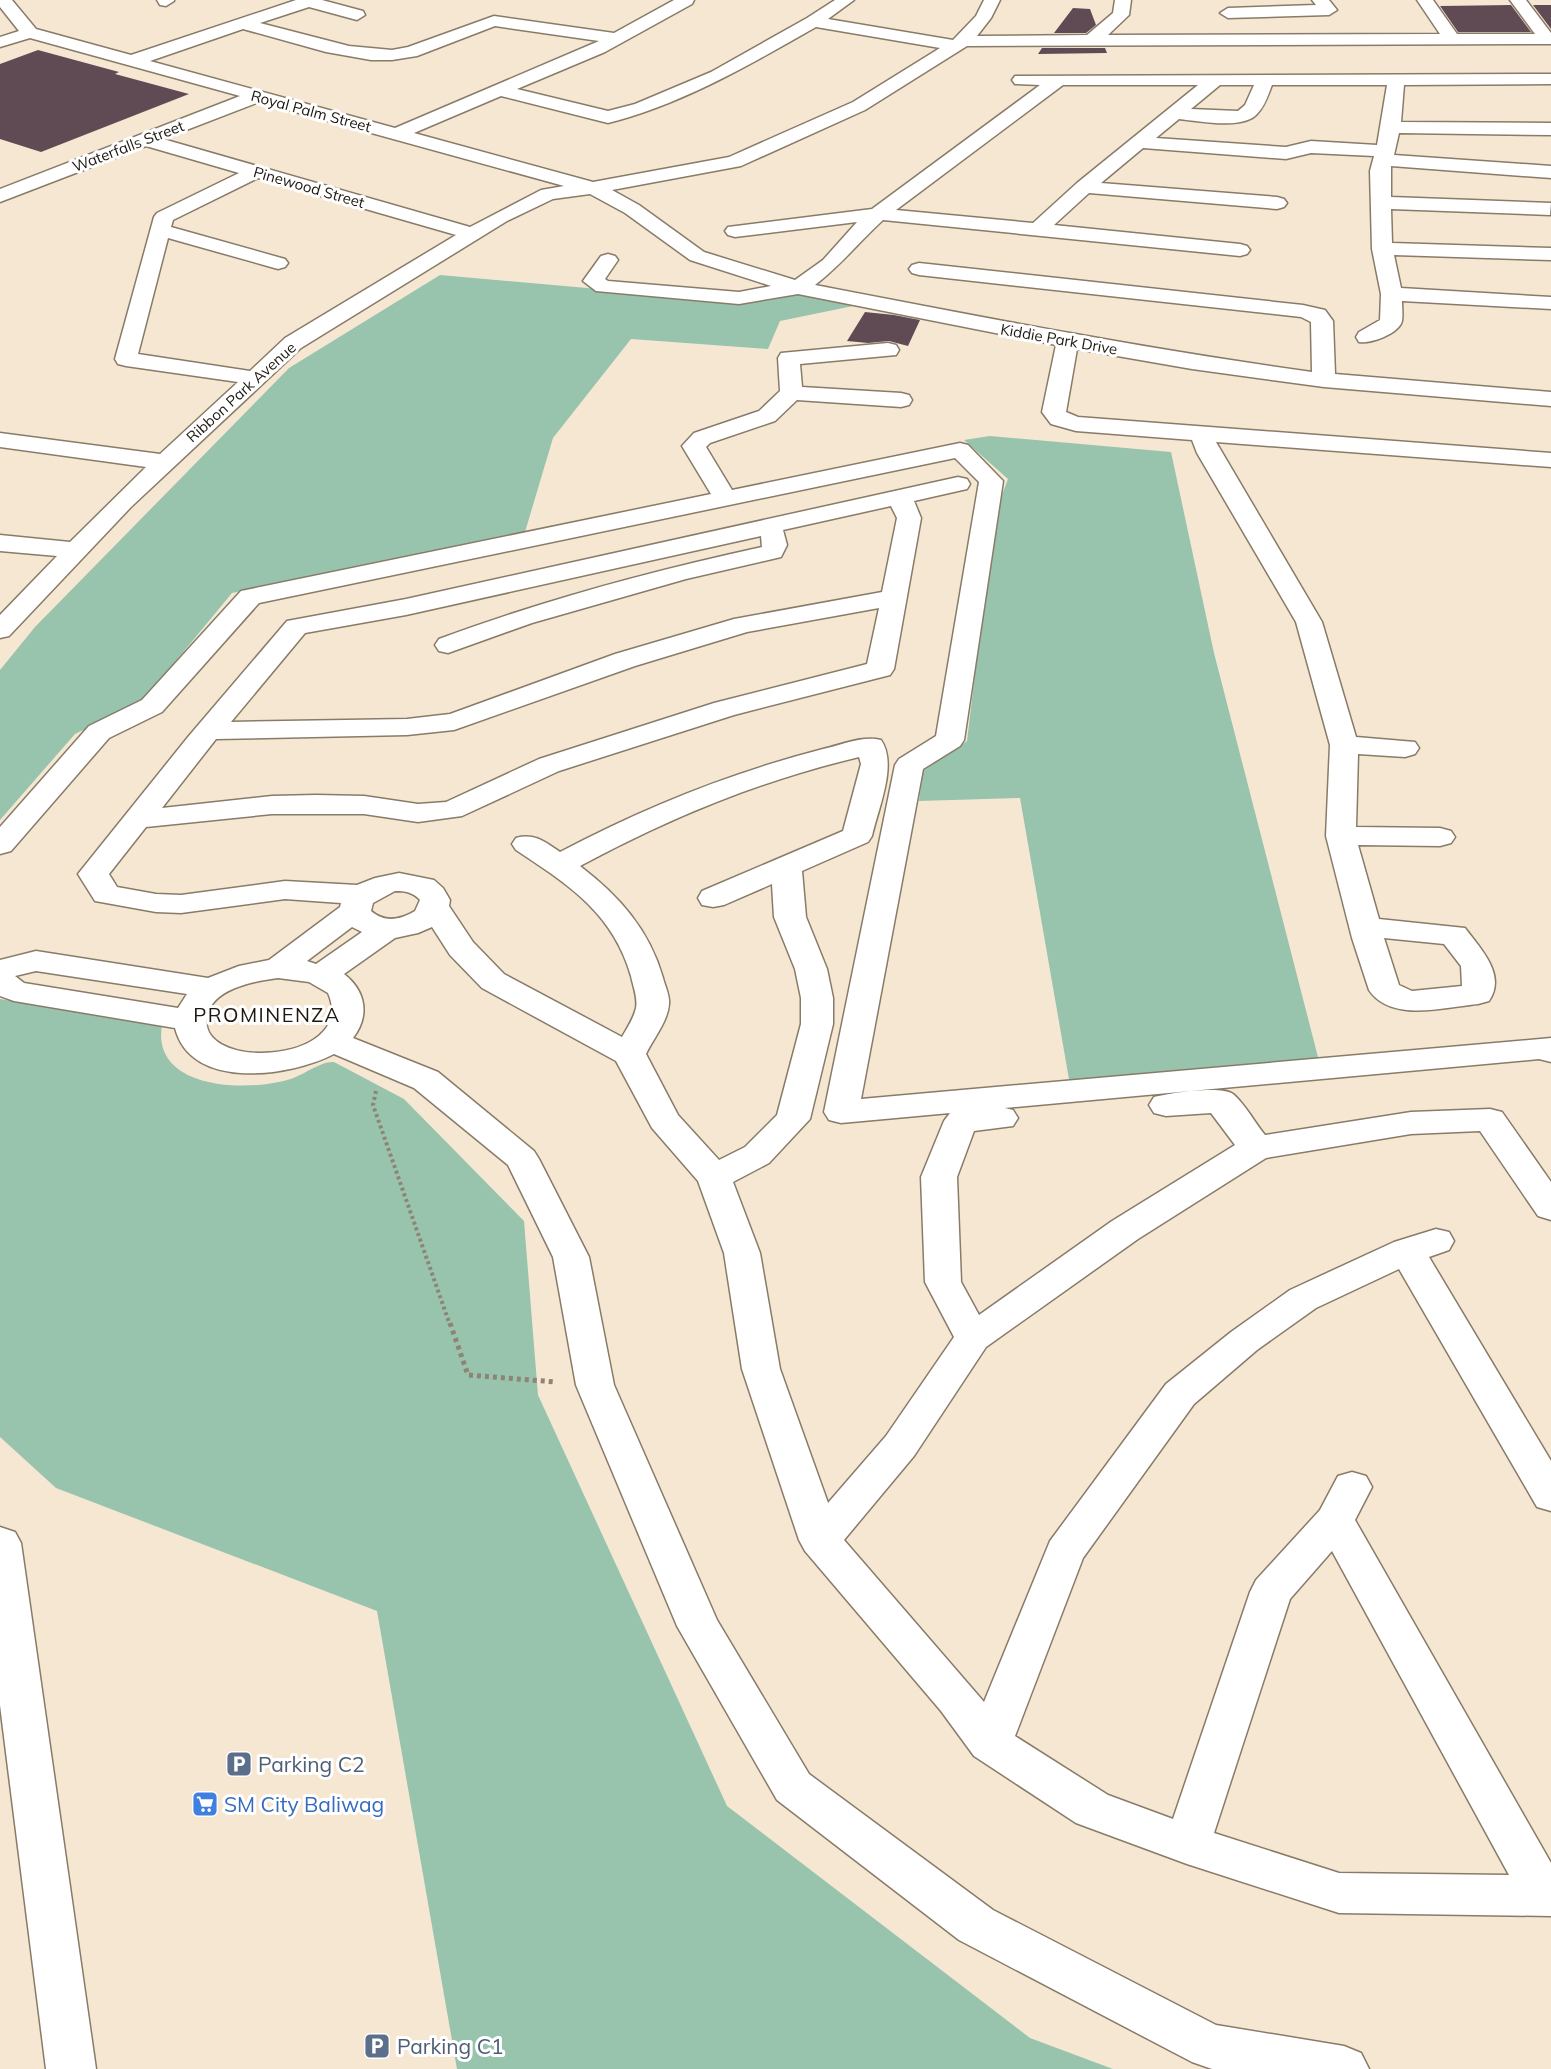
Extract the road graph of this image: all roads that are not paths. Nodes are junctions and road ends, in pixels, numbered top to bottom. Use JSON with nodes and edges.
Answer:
{"nodes":[{"id":1,"x":3,"y":0,"type":"edge"},
{"id":2,"x":310,"y":0,"type":"edge"},
{"id":3,"x":684,"y":0,"type":"edge"},
{"id":4,"x":846,"y":0,"type":"edge"},
{"id":5,"x":992,"y":0,"type":"edge"},
{"id":6,"x":1124,"y":0,"type":"edge"},
{"id":7,"x":1320,"y":0,"type":"edge"},
{"id":8,"x":1425,"y":0,"type":"edge"},
{"id":9,"x":1518,"y":0,"type":"edge"},
{"id":10,"x":1223,"y":7,"type":"edge"},
{"id":11,"x":357,"y":15,"type":"dead end"},
{"id":12,"x":813,"y":22,"type":"junction"},
{"id":13,"x":240,"y":23,"type":"junction"},
{"id":14,"x":30,"y":33,"type":"junction"},
{"id":15,"x":616,"y":38,"type":"junction"},
{"id":16,"x":1549,"y":39,"type":"edge"},
{"id":17,"x":1452,"y":40,"type":"junction"},
{"id":18,"x":1091,"y":41,"type":"junction"},
{"id":19,"x":1244,"y":41,"type":"junction"},
{"id":20,"x":0,"y":42,"type":"edge"},
{"id":21,"x":958,"y":43,"type":"junction"},
{"id":22,"x":129,"y":62,"type":"junction"},
{"id":23,"x":1266,"y":79,"type":"junction"},
{"id":24,"x":1551,"y":79,"type":"edge"},
{"id":25,"x":1021,"y":80,"type":"dead end"},
{"id":26,"x":1059,"y":80,"type":"junction"},
{"id":27,"x":1215,"y":80,"type":"junction"},
{"id":28,"x":1396,"y":80,"type":"junction"},
{"id":29,"x":1468,"y":80,"type":"junction"},
{"id":30,"x":498,"y":90,"type":"junction"},
{"id":31,"x":255,"y":97,"type":"junction"},
{"id":32,"x":1477,"y":101,"type":"dead end"},
{"id":33,"x":1176,"y":113,"type":"junction"},
{"id":34,"x":1391,"y":127,"type":"junction"},
{"id":35,"x":1551,"y":129,"type":"edge"},
{"id":36,"x":396,"y":134,"type":"junction"},
{"id":37,"x":145,"y":140,"type":"junction"},
{"id":38,"x":1140,"y":142,"type":"junction"},
{"id":39,"x":1286,"y":153,"type":"junction"},
{"id":40,"x":1383,"y":160,"type":"junction"},
{"id":41,"x":1323,"y":166,"type":"dead end"},
{"id":42,"x":1358,"y":169,"type":"dead end"},
{"id":43,"x":256,"y":172,"type":"junction"},
{"id":44,"x":1551,"y":172,"type":"edge"},
{"id":45,"x":1084,"y":187,"type":"junction"},
{"id":46,"x":593,"y":188,"type":"junction"},
{"id":47,"x":0,"y":200,"type":"edge"},
{"id":48,"x":1277,"y":202,"type":"dead end"},
{"id":49,"x":1381,"y":203,"type":"junction"},
{"id":50,"x":156,"y":206,"type":"dead end"},
{"id":51,"x":1550,"y":209,"type":"edge"},
{"id":52,"x":179,"y":210,"type":"junction"},
{"id":53,"x":878,"y":214,"type":"junction"},
{"id":54,"x":161,"y":230,"type":"junction"},
{"id":55,"x":1037,"y":230,"type":"junction"},
{"id":56,"x":735,"y":231,"type":"dead end"},
{"id":57,"x":473,"y":234,"type":"junction"},
{"id":58,"x":1241,"y":234,"type":"junction"},
{"id":59,"x":1382,"y":249,"type":"junction"},
{"id":60,"x":1551,"y":254,"type":"edge"},
{"id":61,"x":608,"y":260,"type":"dead end"},
{"id":62,"x":278,"y":263,"type":"dead end"},
{"id":63,"x":798,"y":288,"type":"junction"},
{"id":64,"x":1392,"y":294,"type":"junction"},
{"id":65,"x":1551,"y":303,"type":"edge"},
{"id":66,"x":907,"y":309,"type":"junction"},
{"id":67,"x":1367,"y":337,"type":"dead end"},
{"id":68,"x":1068,"y":341,"type":"junction"},
{"id":69,"x":888,"y":350,"type":"dead end"},
{"id":70,"x":254,"y":378,"type":"junction"},
{"id":71,"x":1324,"y":380,"type":"junction"},
{"id":72,"x":791,"y":393,"type":"junction"},
{"id":73,"x":1551,"y":399,"type":"edge"},
{"id":74,"x":901,"y":400,"type":"dead end"},
{"id":75,"x":1201,"y":434,"type":"junction"},
{"id":76,"x":0,"y":440,"type":"edge"},
{"id":77,"x":1551,"y":460,"type":"edge"},
{"id":78,"x":165,"y":462,"type":"junction"},
{"id":79,"x":958,"y":484,"type":"dead end"},
{"id":80,"x":725,"y":498,"type":"junction"},
{"id":81,"x":900,"y":498,"type":"junction"},
{"id":82,"x":768,"y":527,"type":"junction"},
{"id":83,"x":0,"y":543,"type":"edge"},
{"id":84,"x":76,"y":550,"type":"junction"},
{"id":85,"x":458,"y":595,"type":"junction"},
{"id":86,"x":895,"y":597,"type":"junction"},
{"id":87,"x":497,"y":626,"type":"junction"},
{"id":88,"x":0,"y":630,"type":"edge"},
{"id":89,"x":447,"y":645,"type":"dead end"},
{"id":90,"x":208,"y":731,"type":"junction"},
{"id":91,"x":1344,"y":745,"type":"junction"},
{"id":92,"x":1405,"y":748,"type":"dead end"},
{"id":93,"x":137,"y":819,"type":"junction"},
{"id":94,"x":1341,"y":836,"type":"junction"},
{"id":95,"x":1440,"y":837,"type":"dead end"},
{"id":96,"x":527,"y":844,"type":"dead end"},
{"id":97,"x":0,"y":845,"type":"edge"},
{"id":98,"x":559,"y":865,"type":"junction"},
{"id":99,"x":786,"y":866,"type":"junction"},
{"id":100,"x":713,"y":898,"type":"dead end"},
{"id":101,"x":359,"y":902,"type":"junction"},
{"id":102,"x":435,"y":908,"type":"junction"},
{"id":103,"x":1365,"y":927,"type":"dead end"},
{"id":104,"x":388,"y":928,"type":"junction"},
{"id":105,"x":278,"y":968,"type":"junction"},
{"id":106,"x":0,"y":970,"type":"edge"},
{"id":107,"x":321,"y":975,"type":"junction"},
{"id":108,"x":0,"y":980,"type":"edge"},
{"id":109,"x":213,"y":988,"type":"junction"},
{"id":110,"x":189,"y":1020,"type":"junction"},
{"id":111,"x":331,"y":1041,"type":"junction"},
{"id":112,"x":1551,"y":1052,"type":"edge"},
{"id":113,"x":629,"y":1053,"type":"junction"},
{"id":114,"x":1256,"y":1148,"type":"junction"},
{"id":115,"x":714,"y":1177,"type":"junction"},
{"id":116,"x":1551,"y":1208,"type":"edge"},
{"id":117,"x":973,"y":1338,"type":"junction"},
{"id":118,"x":1551,"y":1496,"type":"edge"},
{"id":119,"x":820,"y":1540,"type":"junction"},
{"id":120,"x":0,"y":1543,"type":"edge"},
{"id":121,"x":990,"y":1743,"type":"junction"},
{"id":122,"x":1187,"y":1844,"type":"junction"},
{"id":123,"x":1548,"y":1896,"type":"edge"},
{"id":124,"x":71,"y":2069,"type":"edge"},
{"id":125,"x":1344,"y":2069,"type":"edge"}],
"edges":[{"from":1,"to":14,"type":"street"},
{"from":2,"to":11,"type":"street"},
{"from":2,"to":13,"type":"street"},
{"from":3,"to":15,"type":"street"},
{"from":4,"to":12,"type":"street"},
{"from":5,"to":21,"type":"street","name":"Ribbon Park Avenue"},
{"from":6,"to":18,"type":"street"},
{"from":7,"to":10,"type":"street"},
{"from":8,"to":17,"type":"street"},
{"from":9,"to":16,"type":"street"},
{"from":10,"to":19,"type":"street"},
{"from":12,"to":21,"type":"street"},
{"from":12,"to":30,"type":"street"},
{"from":13,"to":15,"type":"street"},
{"from":13,"to":22,"type":"street"},
{"from":14,"to":20,"type":"street"},
{"from":14,"to":22,"type":"street","name":"Royal Palm Street"},
{"from":15,"to":30,"type":"street"},
{"from":16,"to":17,"type":"street"},
{"from":17,"to":19,"type":"street"},
{"from":18,"to":19,"type":"street"},
{"from":18,"to":21,"type":"street"},
{"from":21,"to":46,"type":"street","name":"Ribbon Park Avenue"},
{"from":22,"to":31,"type":"street","name":"Royal Palm Street"},
{"from":23,"to":27,"type":"street"},
{"from":23,"to":28,"type":"street"},
{"from":23,"to":33,"type":"street"},
{"from":24,"to":29,"type":"street"},
{"from":25,"to":26,"type":"street"},
{"from":26,"to":27,"type":"street"},
{"from":26,"to":53,"type":"street"},
{"from":27,"to":33,"type":"street"},
{"from":28,"to":29,"type":"street"},
{"from":28,"to":34,"type":"street"},
{"from":29,"to":32,"type":"street"},
{"from":30,"to":36,"type":"street"},
{"from":31,"to":36,"type":"street","name":"Royal Palm Street"},
{"from":31,"to":37,"type":"street","name":"Waterfalls Street"},
{"from":33,"to":38,"type":"street"},
{"from":34,"to":35,"type":"street"},
{"from":34,"to":40,"type":"street"},
{"from":36,"to":46,"type":"street","name":"Royal Palm Street"},
{"from":37,"to":43,"type":"street","name":"Pinewood Street"},
{"from":37,"to":47,"type":"street","name":"Waterfalls Street"},
{"from":38,"to":39,"type":"street"},
{"from":38,"to":45,"type":"street"},
{"from":39,"to":40,"type":"street"},
{"from":39,"to":41,"type":"street"},
{"from":40,"to":42,"type":"street"},
{"from":40,"to":44,"type":"street"},
{"from":40,"to":49,"type":"street"},
{"from":43,"to":52,"type":"street"},
{"from":43,"to":57,"type":"street","name":"Pinewood Street"},
{"from":45,"to":55,"type":"street"},
{"from":45,"to":58,"type":"street"},
{"from":46,"to":57,"type":"street","name":"Ribbon Park Avenue"},
{"from":46,"to":63,"type":"street","name":"Kiddie Park Drive"},
{"from":48,"to":58,"type":"street"},
{"from":49,"to":51,"type":"street"},
{"from":49,"to":59,"type":"street"},
{"from":50,"to":52,"type":"street"},
{"from":52,"to":54,"type":"street"},
{"from":53,"to":55,"type":"street"},
{"from":53,"to":56,"type":"street"},
{"from":53,"to":63,"type":"street"},
{"from":54,"to":62,"type":"street"},
{"from":54,"to":70,"type":"street"},
{"from":55,"to":58,"type":"street"},
{"from":57,"to":70,"type":"street","name":"Ribbon Park Avenue"},
{"from":59,"to":60,"type":"street"},
{"from":59,"to":64,"type":"street"},
{"from":61,"to":63,"type":"street"},
{"from":63,"to":66,"type":"street","name":"Kiddie Park Drive"},
{"from":64,"to":65,"type":"street"},
{"from":64,"to":67,"type":"street"},
{"from":66,"to":68,"type":"street","name":"Kiddie Park Drive"},
{"from":66,"to":71,"type":"street"},
{"from":68,"to":71,"type":"street","name":"Kiddie Park Drive"},
{"from":68,"to":75,"type":"street"},
{"from":69,"to":72,"type":"street"},
{"from":70,"to":78,"type":"street","name":"Ribbon Park Avenue"},
{"from":71,"to":73,"type":"street","name":"Kiddie Park Drive"},
{"from":72,"to":74,"type":"street"},
{"from":72,"to":80,"type":"street"},
{"from":75,"to":77,"type":"street"},
{"from":75,"to":91,"type":"street"},
{"from":76,"to":78,"type":"street"},
{"from":78,"to":84,"type":"street","name":"Ribbon Park Avenue"},
{"from":79,"to":81,"type":"street"},
{"from":80,"to":97,"type":"street"},
{"from":80,"to":112,"type":"street"},
{"from":81,"to":82,"type":"street"},
{"from":81,"to":86,"type":"street"},
{"from":82,"to":85,"type":"street"},
{"from":82,"to":87,"type":"street"},
{"from":83,"to":84,"type":"street"},
{"from":84,"to":88,"type":"street","name":"Ribbon Park Avenue"},
{"from":85,"to":87,"type":"street"},
{"from":85,"to":90,"type":"street"},
{"from":86,"to":90,"type":"street"},
{"from":86,"to":93,"type":"street"},
{"from":87,"to":89,"type":"street"},
{"from":90,"to":93,"type":"street"},
{"from":91,"to":92,"type":"street"},
{"from":91,"to":94,"type":"street"},
{"from":93,"to":101,"type":"street"},
{"from":94,"to":95,"type":"street"},
{"from":94,"to":103,"type":"street"},
{"from":96,"to":98,"type":"street"},
{"from":98,"to":99,"type":"street"},
{"from":98,"to":113,"type":"street"},
{"from":99,"to":100,"type":"street"},
{"from":99,"to":115,"type":"street"},
{"from":101,"to":102,"type":"street"},
{"from":101,"to":104,"type":"street"},
{"from":101,"to":105,"type":"street"},
{"from":102,"to":104,"type":"street"},
{"from":102,"to":113,"type":"street"},
{"from":104,"to":107,"type":"street"},
{"from":105,"to":107,"type":"street"},
{"from":105,"to":109,"type":"street"},
{"from":106,"to":109,"type":"street"},
{"from":107,"to":111,"type":"street"},
{"from":108,"to":110,"type":"street"},
{"from":109,"to":110,"type":"street"},
{"from":110,"to":111,"type":"street"},
{"from":111,"to":125,"type":"street"},
{"from":113,"to":115,"type":"street"},
{"from":114,"to":116,"type":"street"},
{"from":114,"to":117,"type":"street"},
{"from":114,"to":117,"type":"street"},
{"from":115,"to":119,"type":"street"},
{"from":117,"to":119,"type":"street"},
{"from":118,"to":121,"type":"street"},
{"from":119,"to":121,"type":"street"},
{"from":120,"to":124,"type":"street"},
{"from":121,"to":122,"type":"street"},
{"from":122,"to":123,"type":"street"},
{"from":122,"to":123,"type":"street"}]}
